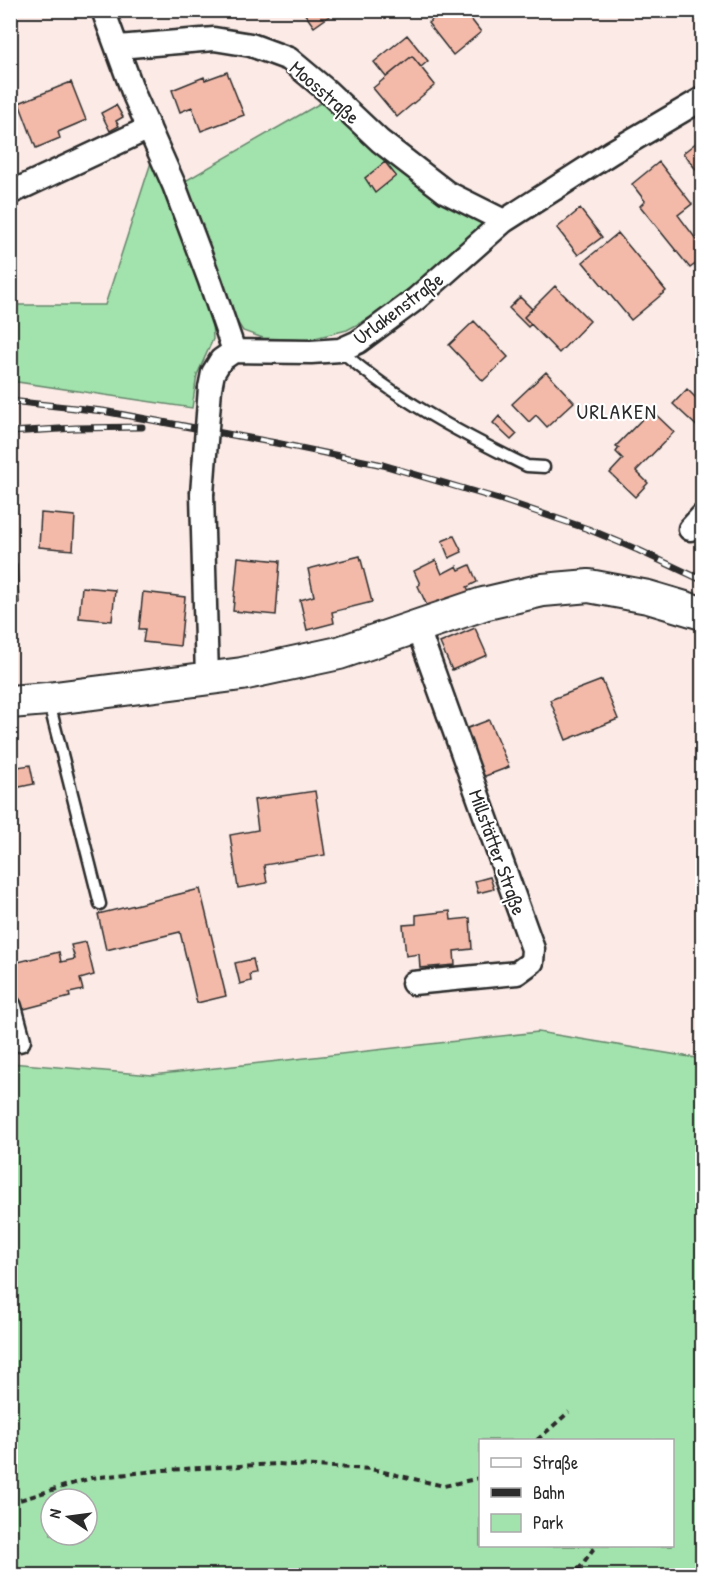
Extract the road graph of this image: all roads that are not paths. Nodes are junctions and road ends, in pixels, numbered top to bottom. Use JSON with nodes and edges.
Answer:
{"nodes":[{"id":1,"x":104,"y":10,"type":"edge"},
{"id":2,"x":118,"y":47,"type":"junction"},
{"id":3,"x":702,"y":99,"type":"edge"},
{"id":4,"x":149,"y":128,"type":"junction"},
{"id":5,"x":10,"y":193,"type":"edge"},
{"id":6,"x":504,"y":221,"type":"junction"},
{"id":7,"x":340,"y":350,"type":"junction"},
{"id":8,"x":234,"y":351,"type":"junction"},
{"id":9,"x":544,"y":467,"type":"dead end"},
{"id":10,"x":702,"y":612,"type":"edge"},
{"id":11,"x":418,"y":627,"type":"junction"},
{"id":12,"x":207,"y":678,"type":"junction"},
{"id":13,"x":48,"y":699,"type":"junction"},
{"id":14,"x":10,"y":702,"type":"edge"},
{"id":15,"x":100,"y":904,"type":"dead end"},
{"id":16,"x":413,"y":983,"type":"dead end"},
{"id":17,"x":10,"y":1007,"type":"edge"},
{"id":18,"x":19,"y":1040,"type":"dead end"}],
"edges":[{"from":1,"to":2,"type":"street"},
{"from":2,"to":4,"type":"street"},
{"from":2,"to":6,"type":"street","name":"Moosstraße"},
{"from":3,"to":6,"type":"street","name":"Urlakenstraße"},
{"from":4,"to":5,"type":"street"},
{"from":4,"to":8,"type":"street"},
{"from":6,"to":7,"type":"street","name":"Urlakenstraße"},
{"from":7,"to":8,"type":"street","name":"Urlakenstraße"},
{"from":7,"to":9,"type":"lane"},
{"from":8,"to":12,"type":"street","bridge":true},
{"from":10,"to":11,"type":"street"},
{"from":11,"to":12,"type":"street"},
{"from":11,"to":16,"type":"street","name":"Millstätter Straße"},
{"from":12,"to":13,"type":"street"},
{"from":13,"to":14,"type":"street"},
{"from":13,"to":15,"type":"lane"},
{"from":17,"to":18,"type":"street"}]}
